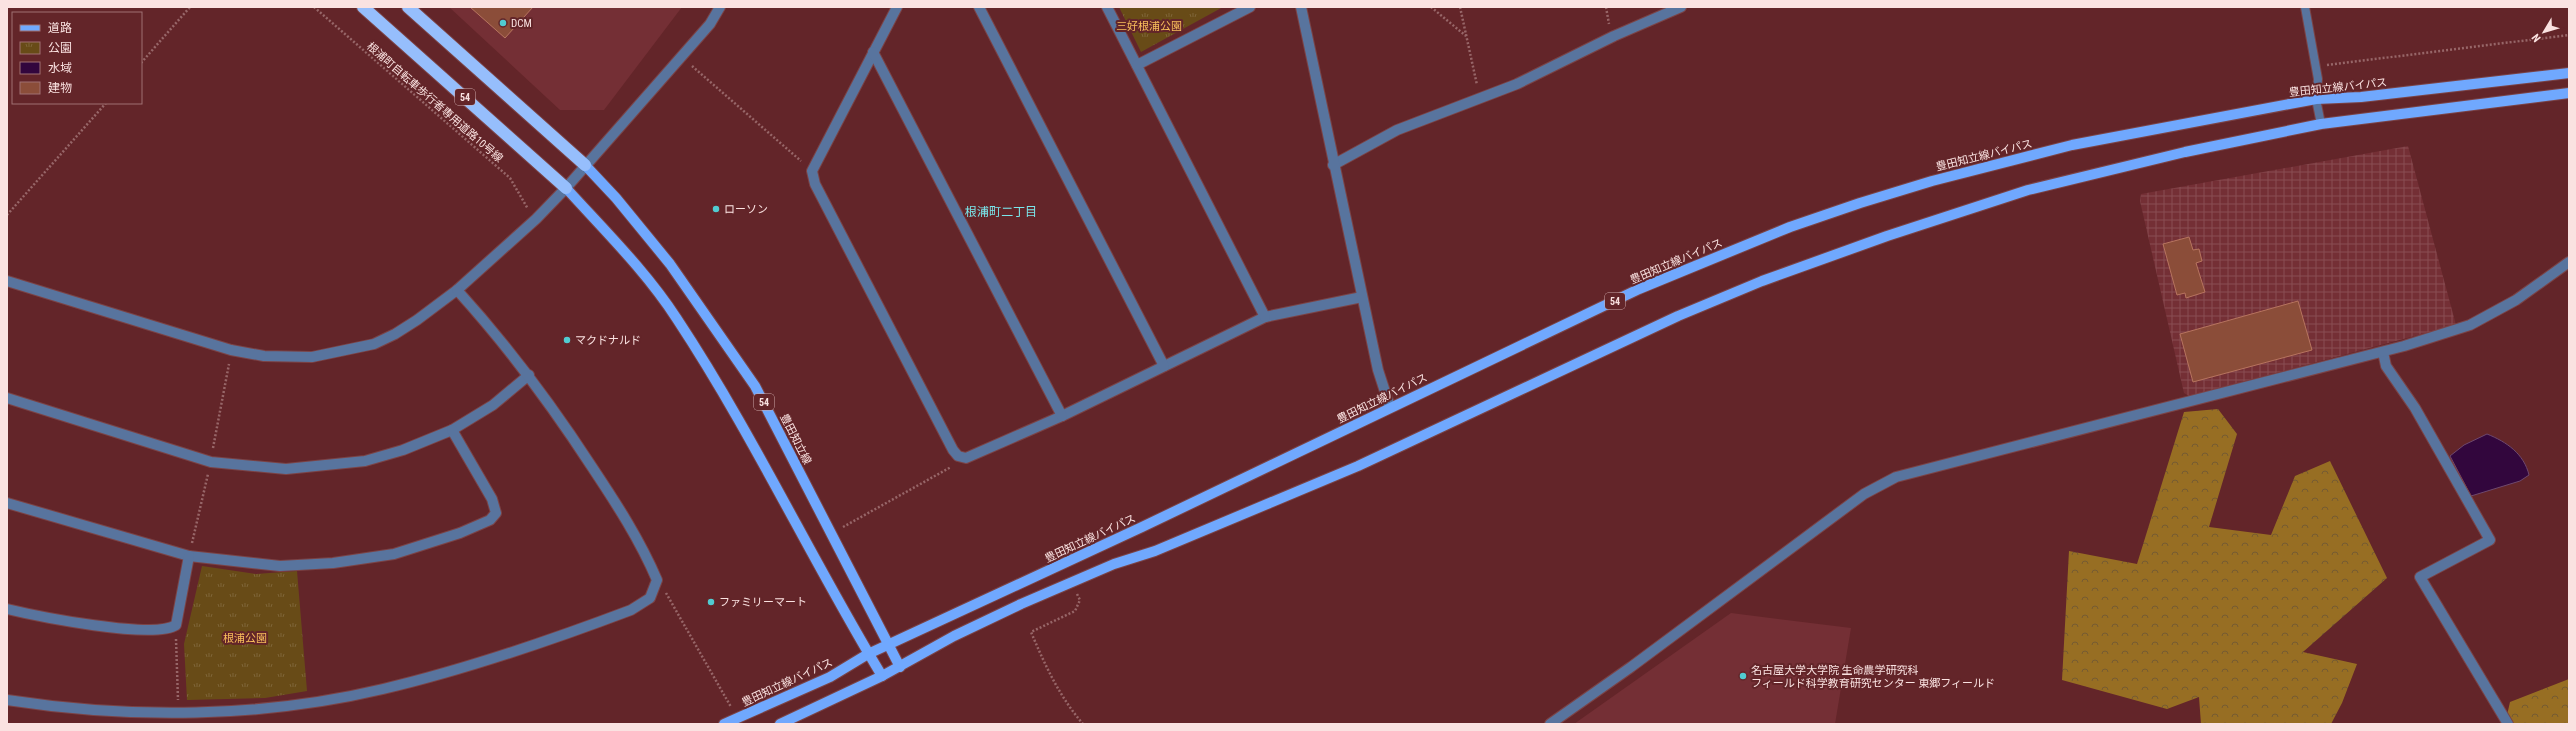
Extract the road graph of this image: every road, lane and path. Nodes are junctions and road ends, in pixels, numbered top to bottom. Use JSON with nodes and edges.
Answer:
{"nodes":[{"id":1,"x":190,"y":7,"type":"edge"},
{"id":2,"x":314,"y":7,"type":"edge"},
{"id":3,"x":363,"y":7,"type":"edge"},
{"id":4,"x":408,"y":7,"type":"edge"},
{"id":5,"x":720,"y":7,"type":"edge"},
{"id":6,"x":897,"y":7,"type":"edge"},
{"id":7,"x":978,"y":7,"type":"edge"},
{"id":8,"x":1107,"y":7,"type":"edge"},
{"id":9,"x":1250,"y":7,"type":"edge"},
{"id":10,"x":1301,"y":7,"type":"edge"},
{"id":11,"x":1431,"y":7,"type":"edge"},
{"id":12,"x":1460,"y":7,"type":"edge"},
{"id":13,"x":1681,"y":7,"type":"edge"},
{"id":14,"x":2305,"y":7,"type":"edge"},
{"id":15,"x":2569,"y":35,"type":"edge"},
{"id":16,"x":1466,"y":36,"type":"junction"},
{"id":17,"x":873,"y":52,"type":"junction"},
{"id":18,"x":682,"y":57,"type":"junction"},
{"id":19,"x":142,"y":62,"type":"edge"},
{"id":20,"x":1137,"y":65,"type":"junction"},
{"id":21,"x":2316,"y":66,"type":"junction"},
{"id":22,"x":2569,"y":73,"type":"edge"},
{"id":23,"x":2569,"y":93,"type":"edge"},
{"id":24,"x":1480,"y":98,"type":"junction"},
{"id":25,"x":2316,"y":99,"type":"junction"},
{"id":26,"x":105,"y":104,"type":"edge"},
{"id":27,"x":2321,"y":124,"type":"junction"},
{"id":28,"x":585,"y":165,"type":"junction"},
{"id":29,"x":1333,"y":165,"type":"junction"},
{"id":30,"x":812,"y":171,"type":"junction"},
{"id":31,"x":566,"y":188,"type":"junction"},
{"id":32,"x":7,"y":215,"type":"edge"},
{"id":33,"x":536,"y":219,"type":"junction"},
{"id":34,"x":2569,"y":262,"type":"edge"},
{"id":35,"x":7,"y":281,"type":"edge"},
{"id":36,"x":457,"y":290,"type":"junction"},
{"id":37,"x":1362,"y":298,"type":"junction"},
{"id":38,"x":1265,"y":317,"type":"junction"},
{"id":39,"x":231,"y":350,"type":"junction"},
{"id":40,"x":2383,"y":352,"type":"junction"},
{"id":41,"x":1164,"y":366,"type":"junction"},
{"id":42,"x":529,"y":375,"type":"junction"},
{"id":43,"x":7,"y":398,"type":"edge"},
{"id":44,"x":1390,"y":407,"type":"junction"},
{"id":45,"x":1062,"y":416,"type":"junction"},
{"id":46,"x":452,"y":430,"type":"junction"},
{"id":47,"x":966,"y":458,"type":"junction"},
{"id":48,"x":211,"y":462,"type":"junction"},
{"id":49,"x":7,"y":503,"type":"edge"},
{"id":50,"x":831,"y":534,"type":"junction"},
{"id":51,"x":189,"y":556,"type":"junction"},
{"id":52,"x":657,"y":580,"type":"junction"},
{"id":53,"x":1072,"y":582,"type":"junction"},
{"id":54,"x":7,"y":609,"type":"edge"},
{"id":55,"x":176,"y":625,"type":"junction"},
{"id":56,"x":889,"y":644,"type":"junction"},
{"id":57,"x":868,"y":654,"type":"junction"},
{"id":58,"x":900,"y":667,"type":"junction"},
{"id":59,"x":882,"y":676,"type":"junction"},
{"id":60,"x":7,"y":700,"type":"edge"},
{"id":61,"x":178,"y":712,"type":"junction"},
{"id":62,"x":737,"y":718,"type":"junction"},
{"id":63,"x":724,"y":724,"type":"edge"},
{"id":64,"x":780,"y":724,"type":"edge"},
{"id":65,"x":1083,"y":724,"type":"edge"},
{"id":66,"x":1550,"y":724,"type":"edge"},
{"id":67,"x":2508,"y":724,"type":"edge"}],
"edges":[{"from":1,"to":19,"type":"path"},
{"from":2,"to":33,"type":"path","name":"根浦町自転車歩行者専用道路10号線"},
{"from":3,"to":31,"type":"highway","number":"54"},
{"from":4,"to":28,"type":"highway","number":"54"},
{"from":5,"to":18,"type":"street"},
{"from":6,"to":17,"type":"street"},
{"from":7,"to":41,"type":"street"},
{"from":8,"to":20,"type":"street"},
{"from":9,"to":20,"type":"street"},
{"from":10,"to":29,"type":"street"},
{"from":11,"to":16,"type":"path"},
{"from":12,"to":16,"type":"path"},
{"from":13,"to":24,"type":"street"},
{"from":14,"to":21,"type":"lane"},
{"from":15,"to":21,"type":"path"},
{"from":16,"to":24,"type":"path"},
{"from":17,"to":30,"type":"street"},
{"from":17,"to":45,"type":"street"},
{"from":18,"to":28,"type":"street"},
{"from":18,"to":30,"type":"path"},
{"from":20,"to":38,"type":"street"},
{"from":21,"to":25,"type":"lane"},
{"from":22,"to":25,"type":"main road","name":"豊田知立線バイパス","number":"54"},
{"from":23,"to":27,"type":"main road"},
{"from":24,"to":29,"type":"street"},
{"from":25,"to":27,"type":"lane"},
{"from":25,"to":44,"type":"main road","name":"豊田知立線バイパス","number":"54"},
{"from":26,"to":32,"type":"path"},
{"from":27,"to":53,"type":"main road"},
{"from":28,"to":31,"type":"street"},
{"from":28,"to":50,"type":"main road","name":"豊田知立線","number":"54"},
{"from":29,"to":37,"type":"street"},
{"from":30,"to":47,"type":"street"},
{"from":31,"to":33,"type":"street"},
{"from":31,"to":57,"type":"main road","number":"54"},
{"from":33,"to":36,"type":"street"},
{"from":34,"to":40,"type":"street"},
{"from":35,"to":39,"type":"street"},
{"from":36,"to":39,"type":"street"},
{"from":36,"to":42,"type":"street"},
{"from":37,"to":38,"type":"street"},
{"from":37,"to":44,"type":"street"},
{"from":38,"to":41,"type":"street"},
{"from":39,"to":48,"type":"path"},
{"from":40,"to":66,"type":"street"},
{"from":40,"to":67,"type":"street"},
{"from":41,"to":45,"type":"street"},
{"from":42,"to":46,"type":"street"},
{"from":42,"to":52,"type":"street"},
{"from":43,"to":48,"type":"street"},
{"from":44,"to":56,"type":"main road","name":"豊田知立線バイパス","number":"54"},
{"from":45,"to":47,"type":"street"},
{"from":46,"to":48,"type":"street"},
{"from":46,"to":51,"type":"street"},
{"from":47,"to":50,"type":"path"},
{"from":48,"to":51,"type":"path"},
{"from":49,"to":51,"type":"street"},
{"from":50,"to":56,"type":"main road","name":"豊田知立線","number":"54"},
{"from":51,"to":55,"type":"street"},
{"from":52,"to":61,"type":"street"},
{"from":52,"to":62,"type":"path"},
{"from":53,"to":58,"type":"main road"},
{"from":53,"to":65,"type":"path"},
{"from":54,"to":55,"type":"street"},
{"from":55,"to":61,"type":"path"},
{"from":56,"to":57,"type":"main road","name":"豊田知立線バイパス","number":"54"},
{"from":56,"to":58,"type":"main road","name":"豊田知立線","number":"54"},
{"from":57,"to":59,"type":"main road","number":"54"},
{"from":57,"to":62,"type":"main road","name":"豊田知立線バイパス","number":"54"},
{"from":58,"to":59,"type":"main road"},
{"from":59,"to":64,"type":"main road"},
{"from":60,"to":61,"type":"street"},
{"from":62,"to":63,"type":"main road","name":"豊田知立線バイパス","number":"54"}]}
